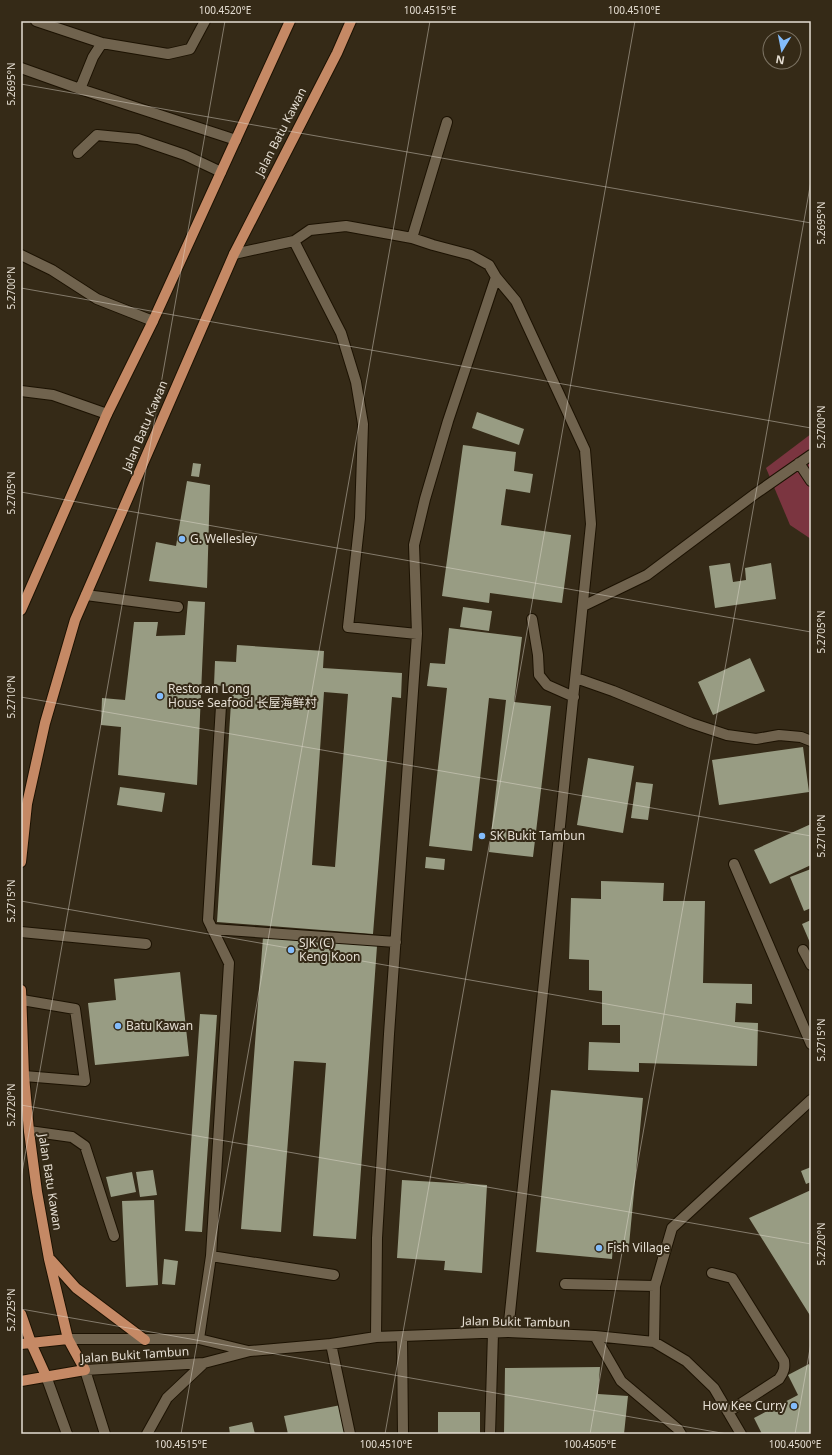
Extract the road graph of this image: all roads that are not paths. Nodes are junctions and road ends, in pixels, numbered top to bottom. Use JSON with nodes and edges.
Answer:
{"nodes":[{"id":1,"x":36,"y":21,"type":"edge"},
{"id":2,"x":290,"y":21,"type":"edge"},
{"id":3,"x":351,"y":21,"type":"edge"},
{"id":4,"x":202,"y":22,"type":"edge"},
{"id":5,"x":102,"y":44,"type":"junction"},
{"id":6,"x":21,"y":68,"type":"edge"},
{"id":7,"x":80,"y":89,"type":"junction"},
{"id":8,"x":447,"y":122,"type":"dead end"},
{"id":9,"x":236,"y":140,"type":"junction"},
{"id":10,"x":78,"y":153,"type":"dead end"},
{"id":11,"x":221,"y":172,"type":"junction"},
{"id":12,"x":412,"y":238,"type":"junction"},
{"id":13,"x":294,"y":241,"type":"junction"},
{"id":14,"x":234,"y":254,"type":"junction"},
{"id":15,"x":21,"y":255,"type":"edge"},
{"id":16,"x":496,"y":277,"type":"junction"},
{"id":17,"x":153,"y":321,"type":"junction"},
{"id":18,"x":21,"y":391,"type":"edge"},
{"id":19,"x":107,"y":414,"type":"junction"},
{"id":20,"x":811,"y":455,"type":"edge"},
{"id":21,"x":799,"y":463,"type":"junction"},
{"id":22,"x":811,"y":481,"type":"edge"},
{"id":23,"x":86,"y":595,"type":"junction"},
{"id":24,"x":583,"y":606,"type":"junction"},
{"id":25,"x":178,"y":607,"type":"dead end"},
{"id":26,"x":21,"y":610,"type":"edge"},
{"id":27,"x":532,"y":618,"type":"dead end"},
{"id":28,"x":417,"y":634,"type":"junction"},
{"id":29,"x":576,"y":678,"type":"junction"},
{"id":30,"x":574,"y":697,"type":"junction"},
{"id":31,"x":221,"y":706,"type":"dead end"},
{"id":32,"x":811,"y":741,"type":"edge"},
{"id":33,"x":21,"y":862,"type":"edge"},
{"id":34,"x":734,"y":864,"type":"dead end"},
{"id":35,"x":212,"y":928,"type":"junction"},
{"id":36,"x":21,"y":932,"type":"edge"},
{"id":37,"x":396,"y":942,"type":"junction"},
{"id":38,"x":146,"y":944,"type":"dead end"},
{"id":39,"x":803,"y":950,"type":"dead end"},
{"id":40,"x":811,"y":966,"type":"edge"},
{"id":41,"x":21,"y":995,"type":"edge"},
{"id":42,"x":809,"y":1032,"type":"edge"},
{"id":43,"x":811,"y":1044,"type":"edge"},
{"id":44,"x":24,"y":1076,"type":"junction"},
{"id":45,"x":811,"y":1100,"type":"edge"},
{"id":46,"x":29,"y":1131,"type":"junction"},
{"id":47,"x":114,"y":1236,"type":"dead end"},
{"id":48,"x":211,"y":1256,"type":"junction"},
{"id":49,"x":49,"y":1259,"type":"junction"},
{"id":50,"x":712,"y":1273,"type":"dead end"},
{"id":51,"x":334,"y":1275,"type":"dead end"},
{"id":52,"x":565,"y":1284,"type":"dead end"},
{"id":53,"x":655,"y":1286,"type":"junction"},
{"id":54,"x":21,"y":1314,"type":"edge"},
{"id":55,"x":508,"y":1332,"type":"junction"},
{"id":56,"x":493,"y":1333,"type":"junction"},
{"id":57,"x":402,"y":1336,"type":"junction"},
{"id":58,"x":595,"y":1336,"type":"junction"},
{"id":59,"x":376,"y":1337,"type":"junction"},
{"id":60,"x":68,"y":1339,"type":"junction"},
{"id":61,"x":199,"y":1339,"type":"junction"},
{"id":62,"x":145,"y":1340,"type":"junction"},
{"id":63,"x":654,"y":1342,"type":"junction"},
{"id":64,"x":26,"y":1343,"type":"edge"},
{"id":65,"x":331,"y":1344,"type":"junction"},
{"id":66,"x":250,"y":1352,"type":"junction"},
{"id":67,"x":204,"y":1363,"type":"junction"},
{"id":68,"x":85,"y":1370,"type":"junction"},
{"id":69,"x":46,"y":1376,"type":"junction"},
{"id":70,"x":21,"y":1381,"type":"edge"},
{"id":71,"x":728,"y":1412,"type":"junction"},
{"id":72,"x":67,"y":1434,"type":"edge"},
{"id":73,"x":105,"y":1434,"type":"edge"},
{"id":74,"x":147,"y":1434,"type":"edge"},
{"id":75,"x":350,"y":1434,"type":"edge"},
{"id":76,"x":403,"y":1434,"type":"edge"},
{"id":77,"x":490,"y":1434,"type":"edge"},
{"id":78,"x":681,"y":1434,"type":"edge"},
{"id":79,"x":740,"y":1434,"type":"edge"}],
"edges":[{"from":1,"to":5,"type":"street"},
{"from":2,"to":9,"type":"main road"},
{"from":3,"to":14,"type":"main road","name":"Jalan Batu Kawan"},
{"from":4,"to":5,"type":"street"},
{"from":5,"to":7,"type":"street"},
{"from":6,"to":7,"type":"street"},
{"from":7,"to":9,"type":"street"},
{"from":8,"to":12,"type":"street"},
{"from":9,"to":11,"type":"main road"},
{"from":10,"to":11,"type":"street"},
{"from":11,"to":17,"type":"main road"},
{"from":12,"to":13,"type":"street"},
{"from":12,"to":16,"type":"street"},
{"from":13,"to":14,"type":"street"},
{"from":13,"to":28,"type":"street"},
{"from":14,"to":23,"type":"main road","name":"Jalan Batu Kawan"},
{"from":15,"to":17,"type":"street"},
{"from":16,"to":24,"type":"street"},
{"from":16,"to":28,"type":"street"},
{"from":17,"to":19,"type":"main road"},
{"from":18,"to":19,"type":"street"},
{"from":19,"to":26,"type":"main road"},
{"from":20,"to":21,"type":"street"},
{"from":21,"to":22,"type":"street"},
{"from":21,"to":24,"type":"street"},
{"from":23,"to":25,"type":"street"},
{"from":23,"to":33,"type":"main road","name":"Jalan Batu Kawan"},
{"from":24,"to":29,"type":"street"},
{"from":27,"to":30,"type":"street"},
{"from":28,"to":37,"type":"street"},
{"from":29,"to":30,"type":"street"},
{"from":29,"to":32,"type":"street"},
{"from":30,"to":55,"type":"street"},
{"from":31,"to":35,"type":"street"},
{"from":34,"to":42,"type":"street"},
{"from":35,"to":37,"type":"street"},
{"from":35,"to":48,"type":"street"},
{"from":36,"to":38,"type":"street"},
{"from":37,"to":59,"type":"street"},
{"from":39,"to":40,"type":"street"},
{"from":41,"to":44,"type":"main road","name":"Jalan Batu Kawan"},
{"from":41,"to":44,"type":"street"},
{"from":42,"to":43,"type":"street"},
{"from":44,"to":46,"type":"main road","name":"Jalan Batu Kawan"},
{"from":45,"to":53,"type":"street"},
{"from":46,"to":47,"type":"street"},
{"from":46,"to":49,"type":"main road","name":"Jalan Batu Kawan"},
{"from":48,"to":51,"type":"street"},
{"from":48,"to":61,"type":"street"},
{"from":49,"to":60,"type":"main road","name":"Jalan Batu Kawan"},
{"from":49,"to":62,"type":"main road"},
{"from":50,"to":71,"type":"street"},
{"from":52,"to":53,"type":"street"},
{"from":53,"to":63,"type":"street"},
{"from":54,"to":64,"type":"main road"},
{"from":55,"to":56,"type":"street","name":"Jalan Bukit Tambun"},
{"from":55,"to":58,"type":"street","name":"Jalan Bukit Tambun"},
{"from":56,"to":57,"type":"street","name":"Jalan Bukit Tambun"},
{"from":56,"to":77,"type":"street"},
{"from":57,"to":59,"type":"street","name":"Jalan Bukit Tambun"},
{"from":57,"to":76,"type":"street"},
{"from":58,"to":63,"type":"street","name":"Jalan Bukit Tambun"},
{"from":58,"to":78,"type":"street"},
{"from":59,"to":65,"type":"street","name":"Jalan Bukit Tambun"},
{"from":60,"to":62,"type":"street","name":"Jalan Bukit Tambun"},
{"from":60,"to":64,"type":"main road","name":"Jalan Bukit Tambun"},
{"from":60,"to":68,"type":"main road","name":"Jalan Batu Kawan"},
{"from":61,"to":62,"type":"street","name":"Jalan Bukit Tambun"},
{"from":61,"to":66,"type":"street","name":"Jalan Bukit Tambun"},
{"from":63,"to":71,"type":"street","name":"Jalan Bukit Tambun"},
{"from":64,"to":69,"type":"main road"},
{"from":65,"to":66,"type":"street","name":"Jalan Bukit Tambun"},
{"from":65,"to":75,"type":"street"},
{"from":66,"to":67,"type":"street","name":"Jalan Bukit Tambun"},
{"from":67,"to":68,"type":"street","name":"Jalan Bukit Tambun"},
{"from":67,"to":74,"type":"street"},
{"from":68,"to":69,"type":"main road","name":"Jalan Bukit Tambun"},
{"from":68,"to":73,"type":"street"},
{"from":69,"to":70,"type":"main road","name":"Jalan Bukit Tambun"},
{"from":69,"to":72,"type":"street"},
{"from":71,"to":79,"type":"street","name":"Jalan Bukit Tambun"}]}
